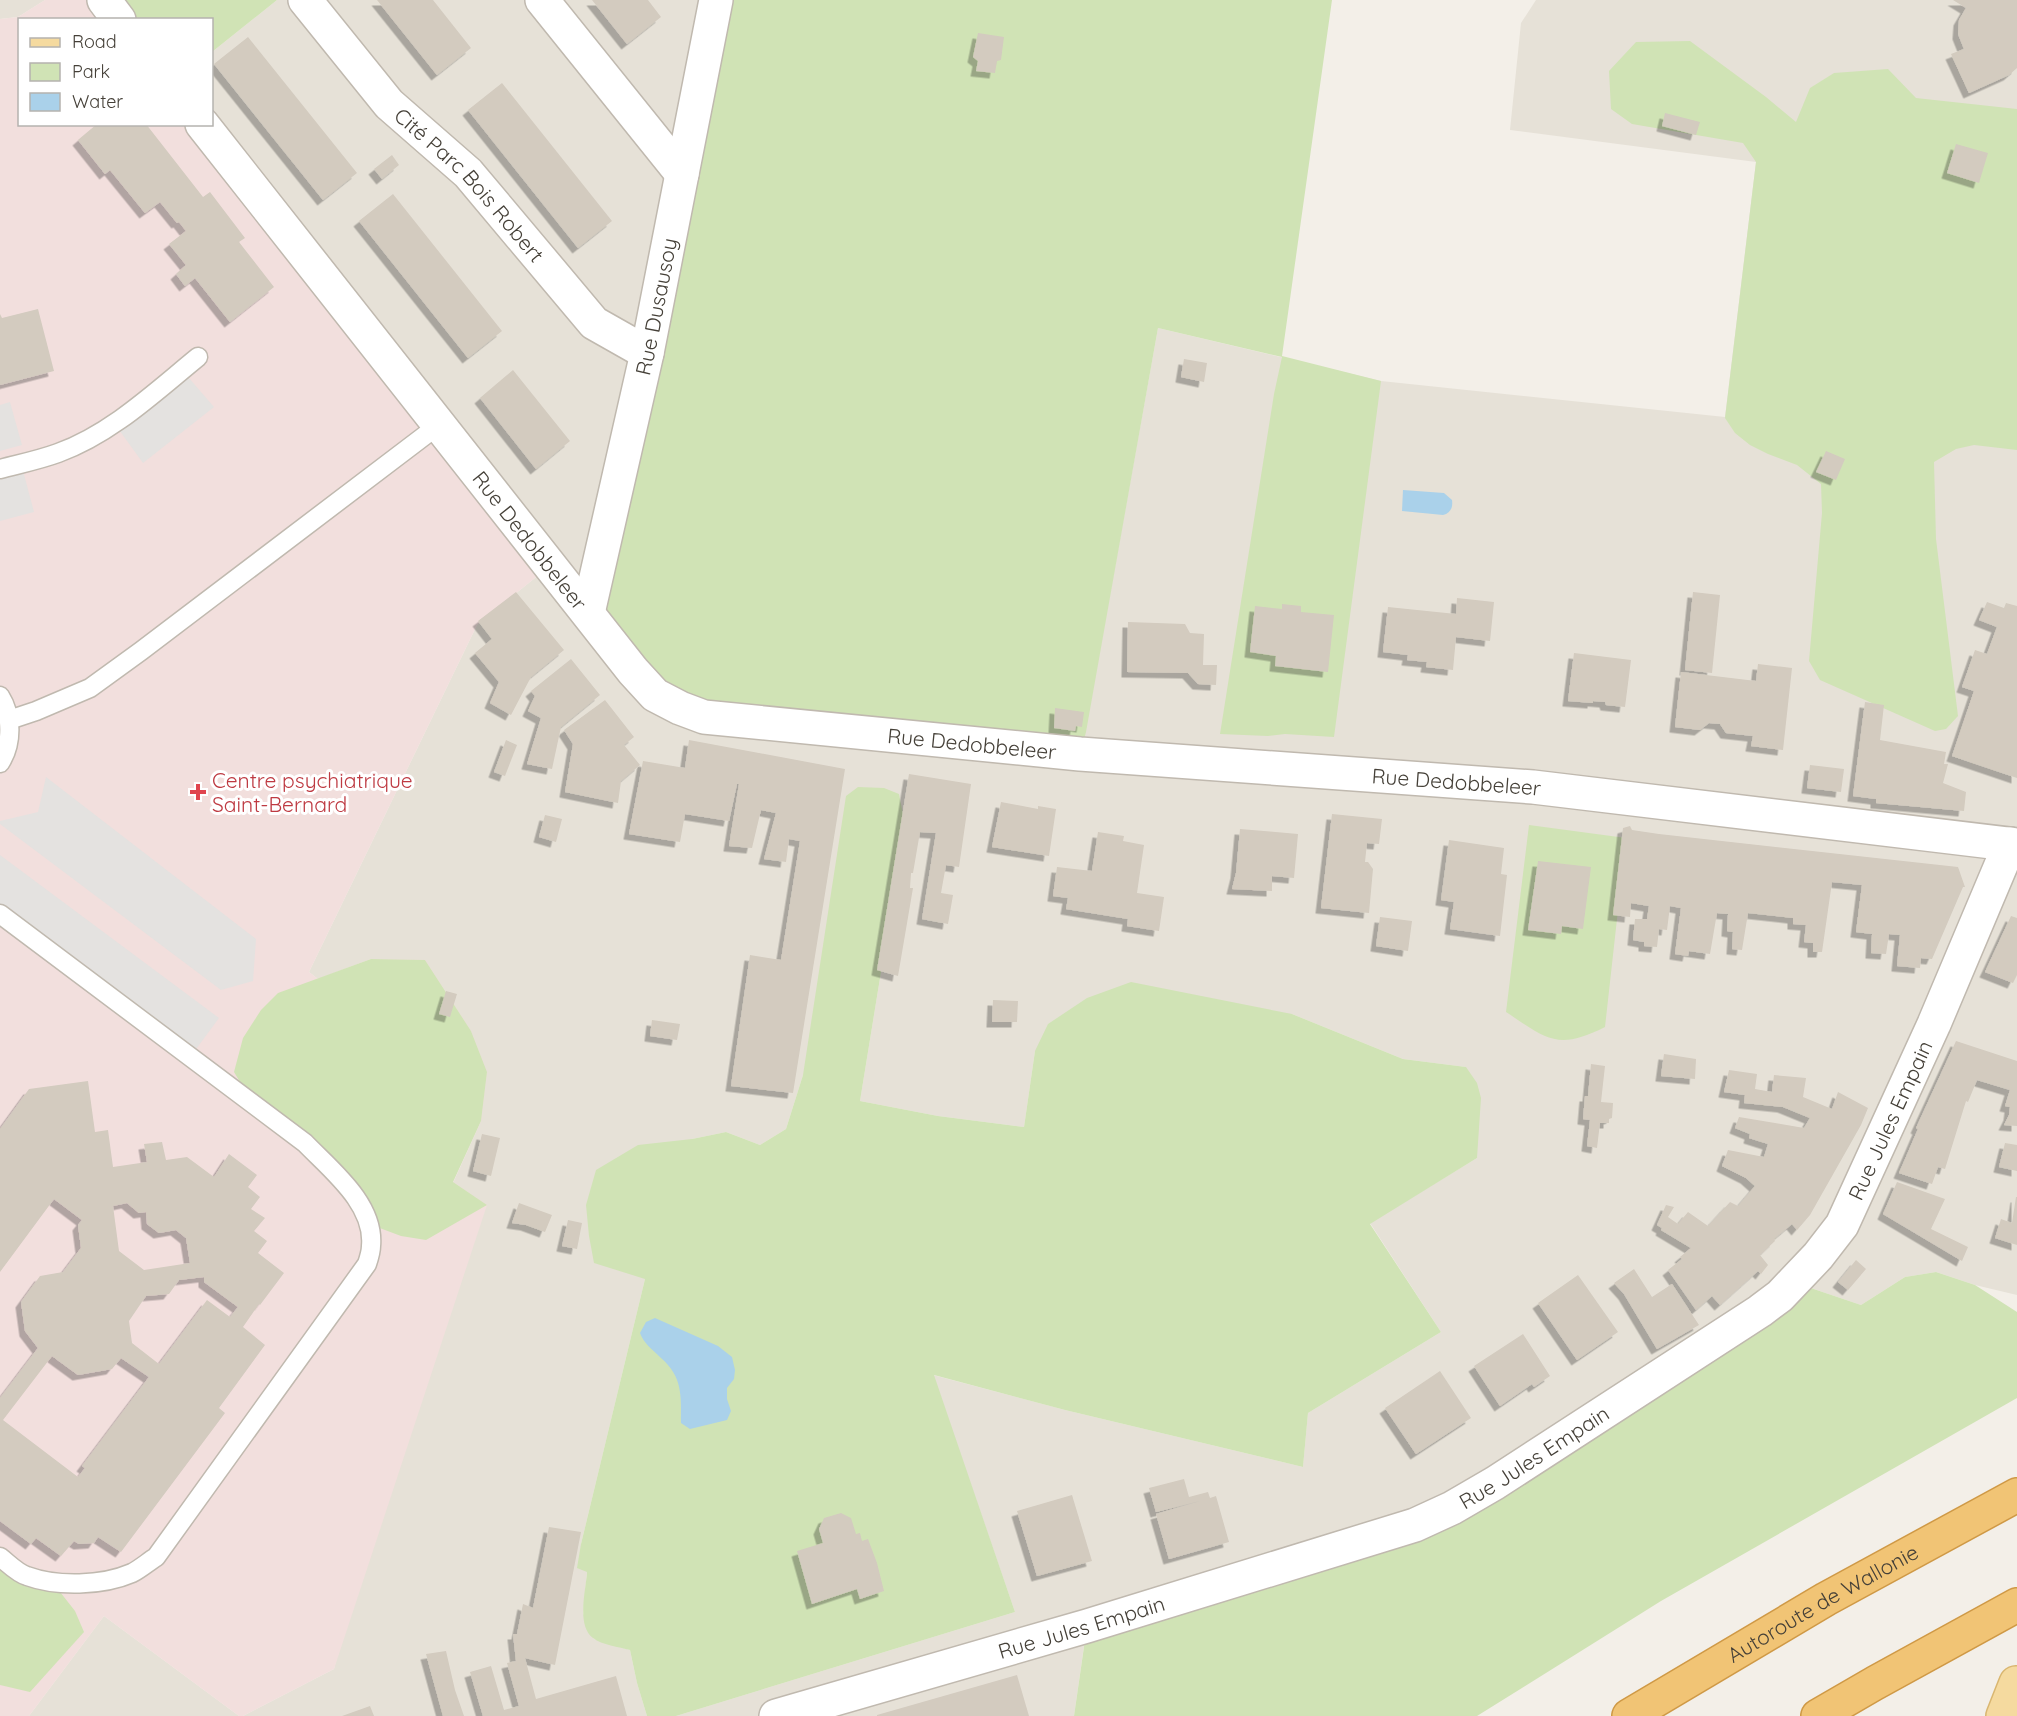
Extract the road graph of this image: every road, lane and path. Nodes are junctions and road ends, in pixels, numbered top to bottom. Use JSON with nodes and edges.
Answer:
{"nodes":[{"id":1,"x":104,"y":0,"type":"edge"},
{"id":2,"x":305,"y":0,"type":"edge"},
{"id":3,"x":542,"y":0,"type":"edge"},
{"id":4,"x":716,"y":0,"type":"edge"},
{"id":5,"x":118,"y":18,"type":"edge"},
{"id":6,"x":204,"y":126,"type":"edge"},
{"id":7,"x":682,"y":174,"type":"junction"},
{"id":8,"x":646,"y":353,"type":"junction"},
{"id":9,"x":198,"y":357,"type":"dead end"},
{"id":10,"x":440,"y":424,"type":"junction"},
{"id":11,"x":0,"y":469,"type":"edge"},
{"id":12,"x":588,"y":613,"type":"junction"},
{"id":13,"x":0,"y":696,"type":"edge"},
{"id":14,"x":9,"y":720,"type":"junction"},
{"id":15,"x":0,"y":763,"type":"edge"},
{"id":16,"x":2014,"y":845,"type":"edge"},
{"id":17,"x":0,"y":914,"type":"edge"},
{"id":18,"x":2017,"y":1495,"type":"edge"},
{"id":19,"x":0,"y":1557,"type":"edge"},
{"id":20,"x":2017,"y":1605,"type":"edge"},
{"id":21,"x":2016,"y":1683,"type":"edge"},
{"id":22,"x":776,"y":1716,"type":"edge"},
{"id":23,"x":1629,"y":1716,"type":"edge"},
{"id":24,"x":1818,"y":1716,"type":"edge"},
{"id":25,"x":2003,"y":1716,"type":"edge"}],
"edges":[{"from":1,"to":5,"type":"street"},
{"from":2,"to":8,"type":"street","name":"Cité Parc Bois Robert"},
{"from":3,"to":7,"type":"street"},
{"from":4,"to":7,"type":"street","name":"Rue Dusausoy"},
{"from":6,"to":10,"type":"street","name":"Rue Dedobbeleer"},
{"from":7,"to":8,"type":"street","name":"Rue Dusausoy"},
{"from":8,"to":12,"type":"street","name":"Rue Dusausoy"},
{"from":9,"to":11,"type":"lane"},
{"from":10,"to":12,"type":"street","name":"Rue Dedobbeleer"},
{"from":10,"to":14,"type":"lane"},
{"from":12,"to":16,"type":"street","name":"Rue Dedobbeleer"},
{"from":13,"to":14,"type":"lane"},
{"from":14,"to":15,"type":"lane"},
{"from":16,"to":22,"type":"street","name":"Rue Jules Empain"},
{"from":17,"to":19,"type":"lane"},
{"from":18,"to":23,"type":"highway","name":"Autoroute de Wallonie"},
{"from":20,"to":24,"type":"highway"},
{"from":21,"to":25,"type":"main road"}]}
